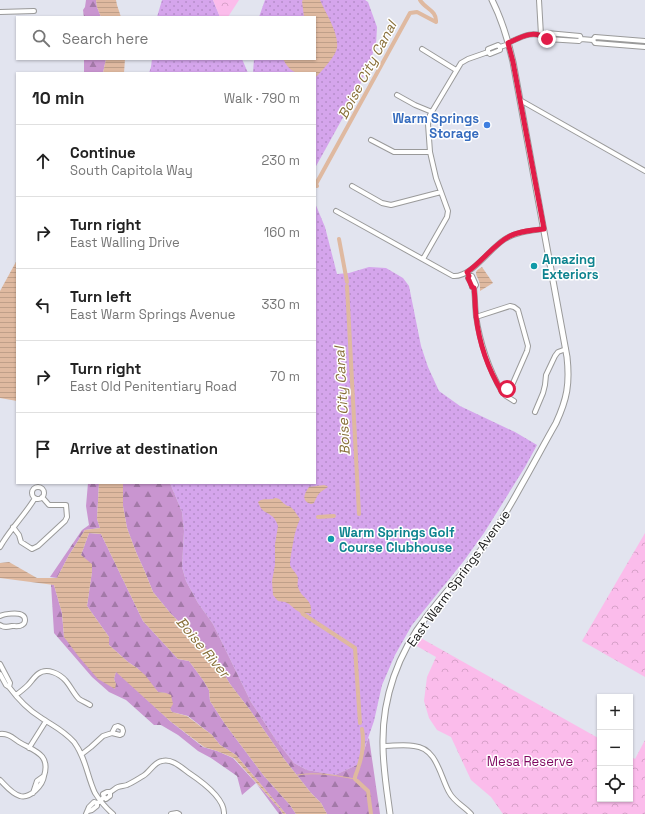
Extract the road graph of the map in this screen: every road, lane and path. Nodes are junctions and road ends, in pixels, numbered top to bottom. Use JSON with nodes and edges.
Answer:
{"nodes":[{"id":1,"x":492,"y":0,"type":"edge"},
{"id":2,"x":539,"y":0,"type":"edge"},
{"id":3,"x":34,"y":11,"type":"dead end"},
{"id":4,"x":0,"y":12,"type":"edge"},
{"id":5,"x":542,"y":36,"type":"junction"},
{"id":6,"x":593,"y":40,"type":"junction"},
{"id":7,"x":645,"y":41,"type":"edge"},
{"id":8,"x":509,"y":43,"type":"junction"},
{"id":9,"x":645,"y":47,"type":"edge"},
{"id":10,"x":422,"y":49,"type":"dead end"},
{"id":11,"x":456,"y":70,"type":"junction"},
{"id":12,"x":396,"y":95,"type":"dead end"},
{"id":13,"x":520,"y":100,"type":"junction"},
{"id":14,"x":432,"y":112,"type":"junction"},
{"id":15,"x":371,"y":140,"type":"dead end"},
{"id":16,"x":430,"y":152,"type":"junction"},
{"id":17,"x":645,"y":171,"type":"edge"},
{"id":18,"x":352,"y":186,"type":"dead end"},
{"id":19,"x":441,"y":192,"type":"junction"},
{"id":20,"x":336,"y":210,"type":"dead end"},
{"id":21,"x":544,"y":229,"type":"junction"},
{"id":22,"x":424,"y":260,"type":"junction"},
{"id":23,"x":468,"y":274,"type":"junction"},
{"id":24,"x":476,"y":317,"type":"junction"},
{"id":25,"x":566,"y":349,"type":"junction"},
{"id":26,"x":502,"y":392,"type":"junction"},
{"id":27,"x":514,"y":401,"type":"dead end"},
{"id":28,"x":535,"y":412,"type":"dead end"},
{"id":29,"x":43,"y":484,"type":"edge"},
{"id":30,"x":41,"y":488,"type":"junction"},
{"id":31,"x":42,"y":497,"type":"junction"},
{"id":32,"x":35,"y":498,"type":"junction"},
{"id":33,"x":13,"y":527,"type":"junction"},
{"id":34,"x":0,"y":547,"type":"edge"},
{"id":35,"x":0,"y":616,"type":"edge"},
{"id":36,"x":0,"y":625,"type":"edge"},
{"id":37,"x":0,"y":664,"type":"edge"},
{"id":38,"x":0,"y":674,"type":"edge"},
{"id":39,"x":9,"y":687,"type":"junction"},
{"id":40,"x":16,"y":695,"type":"junction"},
{"id":41,"x":90,"y":705,"type":"dead end"},
{"id":42,"x":46,"y":721,"type":"junction"},
{"id":43,"x":112,"y":733,"type":"dead end"},
{"id":44,"x":0,"y":734,"type":"edge"},
{"id":45,"x":383,"y":746,"type":"junction"},
{"id":46,"x":29,"y":748,"type":"junction"},
{"id":47,"x":82,"y":754,"type":"junction"},
{"id":48,"x":0,"y":780,"type":"edge"},
{"id":49,"x":100,"y":800,"type":"junction"},
{"id":50,"x":87,"y":813,"type":"edge"},
{"id":51,"x":113,"y":814,"type":"edge"},
{"id":52,"x":171,"y":814,"type":"edge"},
{"id":53,"x":179,"y":814,"type":"edge"},
{"id":54,"x":224,"y":814,"type":"edge"},
{"id":55,"x":390,"y":814,"type":"edge"},
{"id":56,"x":471,"y":814,"type":"edge"}],
"edges":[{"from":1,"to":8,"type":"street","name":"East Warm Springs Avenue"},
{"from":2,"to":5,"type":"street"},
{"from":3,"to":4,"type":"street"},
{"from":5,"to":6,"type":"street"},
{"from":5,"to":8,"type":"street"},
{"from":6,"to":7,"type":"street"},
{"from":6,"to":9,"type":"street"},
{"from":8,"to":11,"type":"street"},
{"from":8,"to":13,"type":"street","name":"East Warm Springs Avenue"},
{"from":10,"to":11,"type":"street"},
{"from":11,"to":14,"type":"street"},
{"from":12,"to":14,"type":"street"},
{"from":13,"to":17,"type":"street"},
{"from":13,"to":21,"type":"street","name":"East Warm Springs Avenue"},
{"from":14,"to":16,"type":"street"},
{"from":15,"to":16,"type":"street"},
{"from":16,"to":19,"type":"street"},
{"from":18,"to":19,"type":"street"},
{"from":19,"to":22,"type":"street"},
{"from":20,"to":22,"type":"street"},
{"from":21,"to":23,"type":"street"},
{"from":21,"to":25,"type":"street","name":"East Warm Springs Avenue"},
{"from":22,"to":23,"type":"street"},
{"from":23,"to":24,"type":"street"},
{"from":24,"to":26,"type":"street"},
{"from":24,"to":26,"type":"street"},
{"from":25,"to":28,"type":"street"},
{"from":25,"to":45,"type":"street","name":"East Warm Springs Avenue"},
{"from":26,"to":27,"type":"street"},
{"from":29,"to":30,"type":"street"},
{"from":30,"to":31,"type":"street"},
{"from":30,"to":32,"type":"street"},
{"from":31,"to":32,"type":"street"},
{"from":31,"to":33,"type":"street"},
{"from":32,"to":33,"type":"street"},
{"from":33,"to":34,"type":"street"},
{"from":35,"to":36,"type":"street"},
{"from":37,"to":39,"type":"street"},
{"from":38,"to":39,"type":"street"},
{"from":39,"to":40,"type":"street"},
{"from":40,"to":41,"type":"street"},
{"from":40,"to":42,"type":"street"},
{"from":42,"to":46,"type":"street"},
{"from":42,"to":47,"type":"street"},
{"from":43,"to":47,"type":"street"},
{"from":44,"to":46,"type":"street"},
{"from":45,"to":55,"type":"street","name":"East Warm Springs Avenue"},
{"from":45,"to":56,"type":"street"},
{"from":46,"to":48,"type":"street"},
{"from":47,"to":49,"type":"street"},
{"from":49,"to":50,"type":"street"},
{"from":49,"to":51,"type":"street"},
{"from":49,"to":54,"type":"street"},
{"from":52,"to":53,"type":"street"}]}
